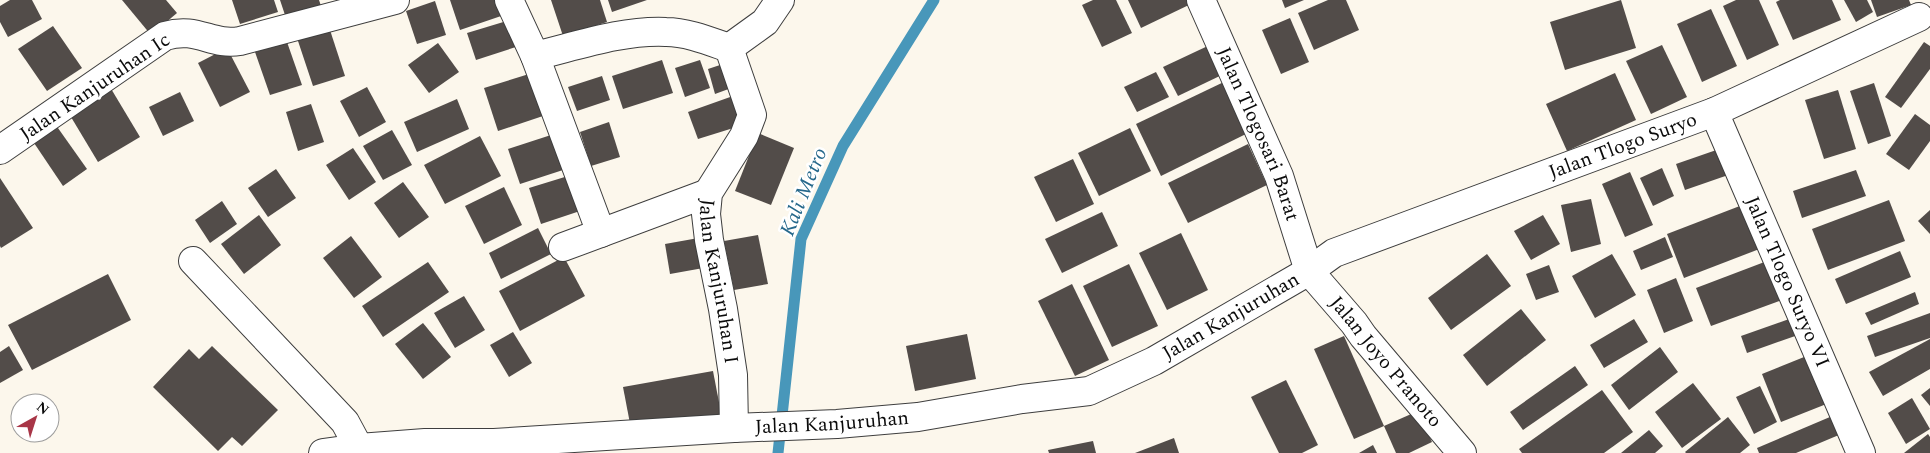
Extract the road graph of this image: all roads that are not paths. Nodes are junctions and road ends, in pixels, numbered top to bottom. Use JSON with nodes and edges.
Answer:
{"nodes":[{"id":1,"x":395,"y":0,"type":"edge"},
{"id":2,"x":509,"y":0,"type":"edge"},
{"id":3,"x":780,"y":0,"type":"edge"},
{"id":4,"x":1201,"y":0,"type":"edge"},
{"id":5,"x":1920,"y":15,"type":"edge"},
{"id":6,"x":729,"y":48,"type":"junction"},
{"id":7,"x":535,"y":56,"type":"junction"},
{"id":8,"x":1714,"y":112,"type":"junction"},
{"id":9,"x":0,"y":150,"type":"edge"},
{"id":10,"x":708,"y":193,"type":"junction"},
{"id":11,"x":601,"y":233,"type":"junction"},
{"id":12,"x":563,"y":247,"type":"dead end"},
{"id":13,"x":193,"y":261,"type":"dead end"},
{"id":14,"x":1309,"y":271,"type":"junction"},
{"id":15,"x":740,"y":428,"type":"junction"},
{"id":16,"x":592,"y":445,"type":"edge"},
{"id":17,"x":359,"y":448,"type":"junction"},
{"id":18,"x":323,"y":453,"type":"edge"},
{"id":19,"x":1462,"y":453,"type":"edge"},
{"id":20,"x":1861,"y":453,"type":"edge"}],
"edges":[{"from":1,"to":9,"type":"street","name":"Jalan Kanjuruhan Ic"},
{"from":2,"to":7,"type":"street"},
{"from":3,"to":6,"type":"street"},
{"from":4,"to":14,"type":"street","name":"Jalan Tlogosari Barat"},
{"from":5,"to":8,"type":"street","name":"Jalan Tlogo Suryo"},
{"from":6,"to":7,"type":"street"},
{"from":6,"to":10,"type":"street","name":"Jalan Kanjuruhan I"},
{"from":7,"to":11,"type":"street"},
{"from":8,"to":14,"type":"street","name":"Jalan Tlogo Suryo"},
{"from":8,"to":20,"type":"street","name":"Jalan Tlogo Suryo VI"},
{"from":10,"to":11,"type":"street"},
{"from":10,"to":15,"type":"street","name":"Jalan Kanjuruhan I"},
{"from":11,"to":12,"type":"street"},
{"from":13,"to":17,"type":"street"},
{"from":14,"to":15,"type":"street","name":"Jalan Kanjuruhan"},
{"from":14,"to":19,"type":"street","name":"Jalan Joyo Pranoto"},
{"from":15,"to":16,"type":"street","name":"Jalan Kanjuruhan"},
{"from":16,"to":17,"type":"street","name":"Jalan Kanjuruhan"},
{"from":17,"to":18,"type":"street","name":"Jalan Kanjuruhan"}]}
